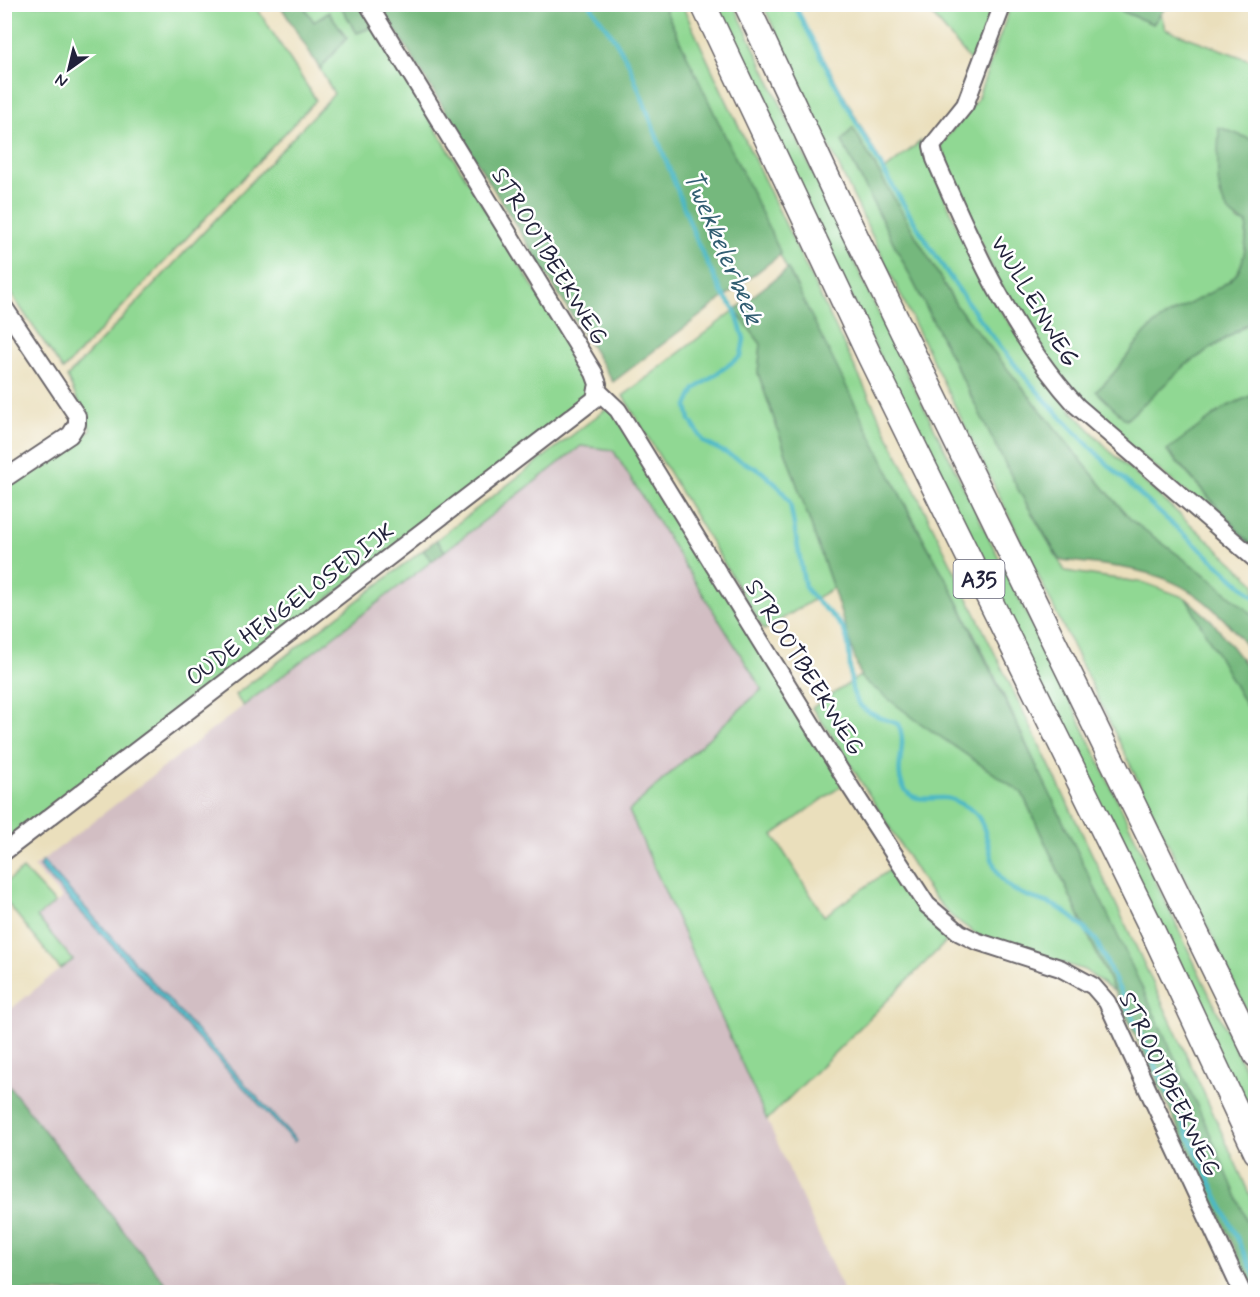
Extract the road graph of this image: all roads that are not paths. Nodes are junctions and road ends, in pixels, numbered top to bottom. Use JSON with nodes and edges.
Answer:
{"nodes":[{"id":1,"x":368,"y":4,"type":"edge"},
{"id":2,"x":703,"y":4,"type":"edge"},
{"id":3,"x":746,"y":4,"type":"edge"},
{"id":4,"x":1003,"y":4,"type":"edge"},
{"id":5,"x":4,"y":307,"type":"edge"},
{"id":6,"x":597,"y":390,"type":"junction"},
{"id":7,"x":4,"y":479,"type":"edge"},
{"id":8,"x":1256,"y":560,"type":"edge"},
{"id":9,"x":4,"y":852,"type":"edge"},
{"id":10,"x":1256,"y":1055,"type":"edge"},
{"id":11,"x":1256,"y":1152,"type":"edge"},
{"id":12,"x":1242,"y":1293,"type":"edge"}],
"edges":[{"from":1,"to":6,"type":"street","name":"STROOTBEEKWEG"},
{"from":2,"to":11,"type":"highway","number":"A35"},
{"from":3,"to":10,"type":"highway","number":"A35"},
{"from":4,"to":8,"type":"street","name":"WULLENWEG"},
{"from":5,"to":7,"type":"street"},
{"from":6,"to":9,"type":"street","name":"OUDE HENGELOSEDIJK"},
{"from":6,"to":12,"type":"street","name":"STROOTBEEKWEG"}]}
